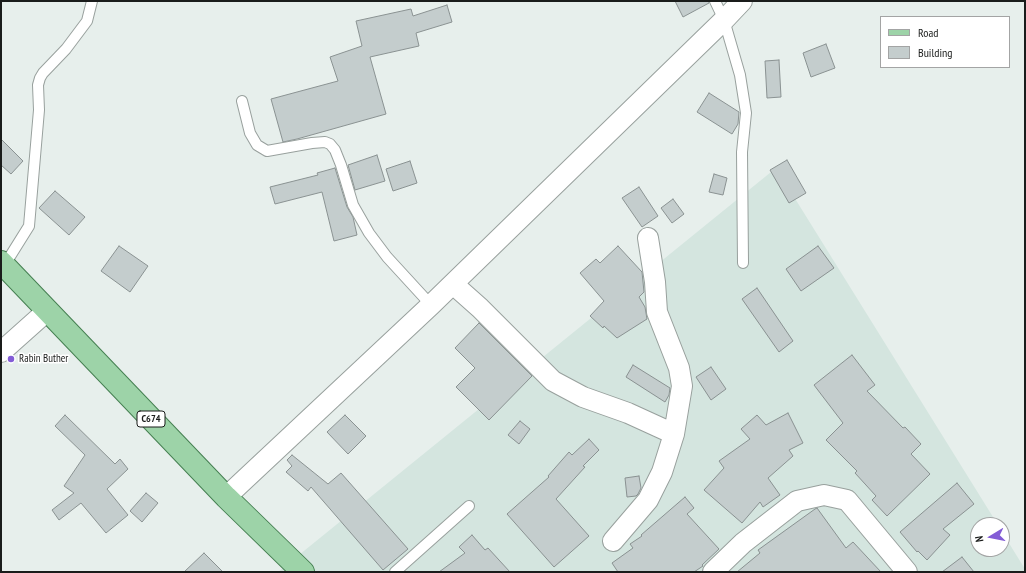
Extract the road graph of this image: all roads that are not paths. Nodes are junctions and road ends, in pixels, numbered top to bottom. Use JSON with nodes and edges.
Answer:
{"nodes":[{"id":1,"x":92,"y":1,"type":"edge"},
{"id":2,"x":715,"y":1,"type":"edge"},
{"id":3,"x":742,"y":1,"type":"edge"},
{"id":4,"x":724,"y":20,"type":"junction"},
{"id":5,"x":242,"y":101,"type":"dead end"},
{"id":6,"x":648,"y":238,"type":"dead end"},
{"id":7,"x":743,"y":263,"type":"dead end"},
{"id":8,"x":3,"y":264,"type":"edge"},
{"id":9,"x":453,"y":284,"type":"junction"},
{"id":10,"x":431,"y":305,"type":"junction"},
{"id":11,"x":47,"y":311,"type":"junction"},
{"id":12,"x":1,"y":352,"type":"edge"},
{"id":13,"x":674,"y":434,"type":"junction"},
{"id":14,"x":226,"y":497,"type":"junction"},
{"id":15,"x":469,"y":506,"type":"dead end"},
{"id":16,"x":613,"y":541,"type":"dead end"},
{"id":17,"x":303,"y":572,"type":"edge"},
{"id":18,"x":395,"y":572,"type":"edge"},
{"id":19,"x":713,"y":572,"type":"edge"},
{"id":20,"x":906,"y":572,"type":"edge"}],
"edges":[{"from":1,"to":8,"type":"lane"},
{"from":2,"to":4,"type":"lane"},
{"from":3,"to":4,"type":"street"},
{"from":4,"to":7,"type":"lane"},
{"from":4,"to":9,"type":"street"},
{"from":5,"to":10,"type":"lane"},
{"from":6,"to":13,"type":"street"},
{"from":8,"to":11,"type":"main road","number":"C674"},
{"from":9,"to":10,"type":"street"},
{"from":9,"to":13,"type":"street"},
{"from":10,"to":14,"type":"street"},
{"from":11,"to":12,"type":"street"},
{"from":11,"to":14,"type":"main road","number":"C674"},
{"from":13,"to":16,"type":"street"},
{"from":14,"to":17,"type":"main road","number":"C674"},
{"from":15,"to":18,"type":"lane"},
{"from":19,"to":20,"type":"street"}]}
